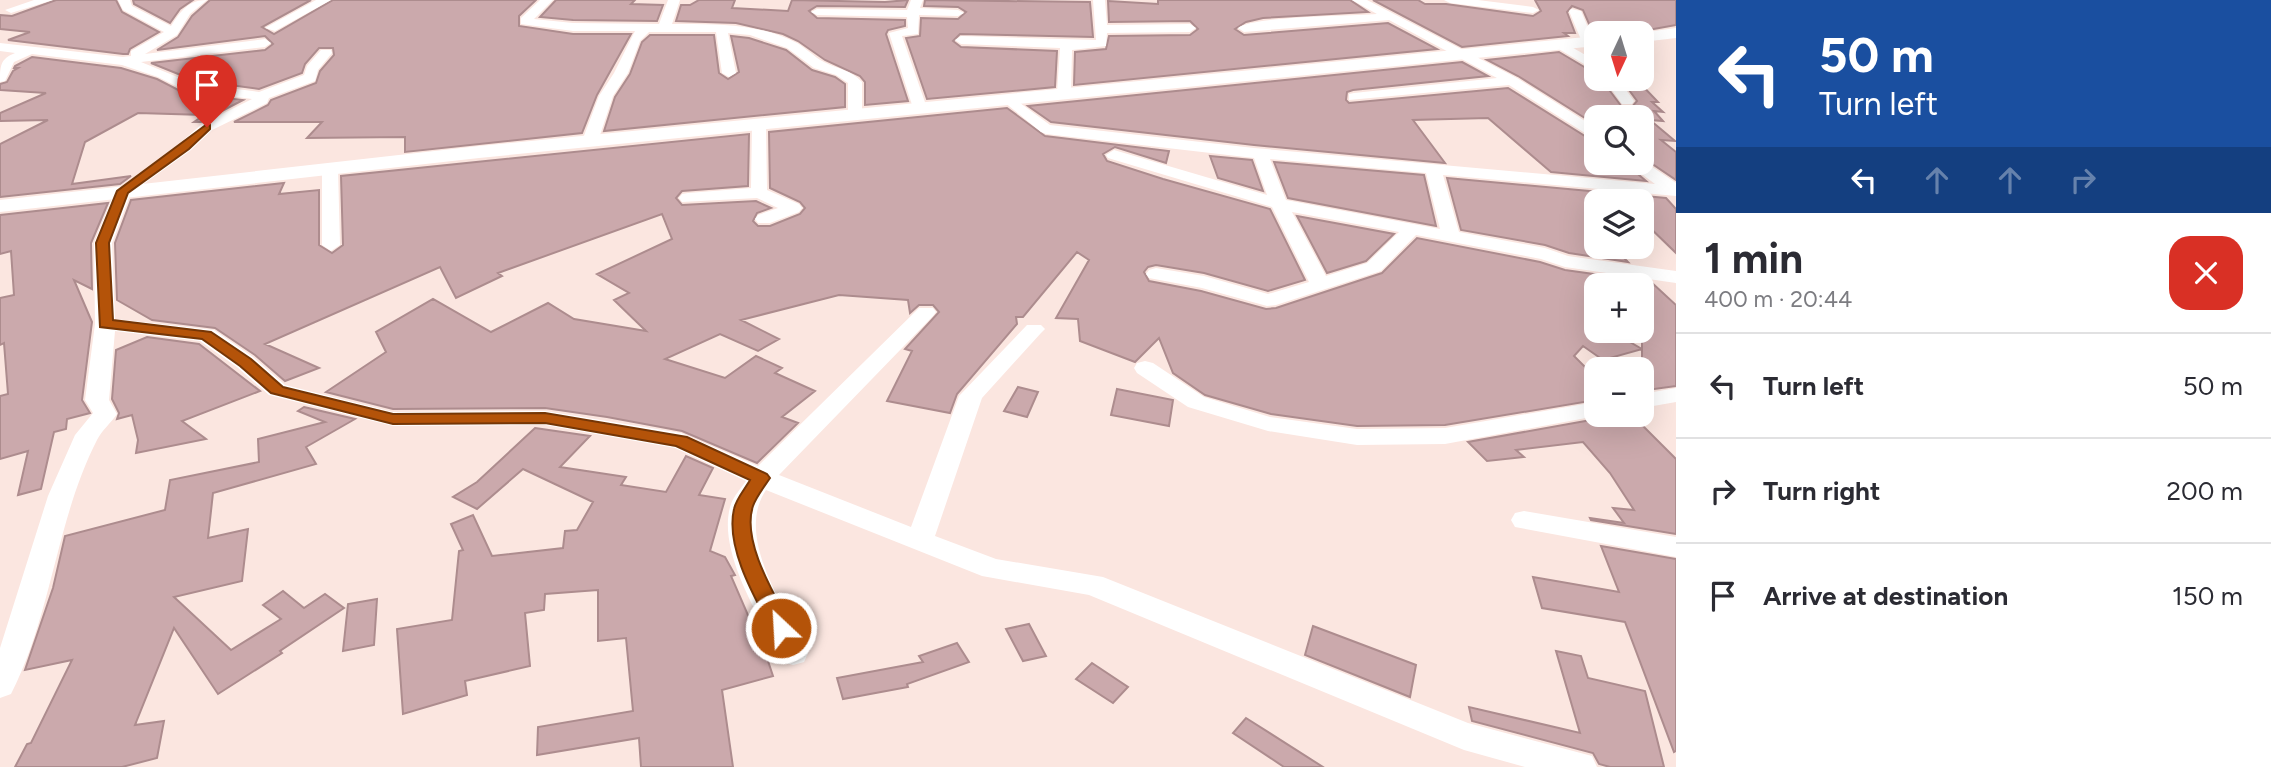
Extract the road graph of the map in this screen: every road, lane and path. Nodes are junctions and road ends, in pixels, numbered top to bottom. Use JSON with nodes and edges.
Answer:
{"nodes":[{"id":1,"x":47,"y":0,"type":"edge"},
{"id":2,"x":124,"y":0,"type":"edge"},
{"id":3,"x":201,"y":0,"type":"edge"},
{"id":4,"x":325,"y":0,"type":"edge"},
{"id":5,"x":547,"y":0,"type":"edge"},
{"id":6,"x":674,"y":0,"type":"edge"},
{"id":7,"x":1099,"y":0,"type":"edge"},
{"id":8,"x":1358,"y":0,"type":"edge"},
{"id":9,"x":1450,"y":0,"type":"edge"},
{"id":10,"x":914,"y":8,"type":"edge"},
{"id":11,"x":11,"y":10,"type":"dead end"},
{"id":12,"x":1533,"y":10,"type":"dead end"},
{"id":13,"x":1575,"y":10,"type":"dead end"},
{"id":14,"x":817,"y":12,"type":"dead end"},
{"id":15,"x":958,"y":13,"type":"dead end"},
{"id":16,"x":1392,"y":17,"type":"junction"},
{"id":17,"x":661,"y":26,"type":"junction"},
{"id":18,"x":1584,"y":27,"type":"edge"},
{"id":19,"x":271,"y":28,"type":"dead end"},
{"id":20,"x":721,"y":28,"type":"junction"},
{"id":21,"x":1244,"y":28,"type":"dead end"},
{"id":22,"x":1100,"y":29,"type":"junction"},
{"id":23,"x":1190,"y":29,"type":"dead end"},
{"id":24,"x":173,"y":32,"type":"junction"},
{"id":25,"x":1676,"y":33,"type":"edge"},
{"id":26,"x":1654,"y":36,"type":"edge"},
{"id":27,"x":961,"y":40,"type":"dead end"},
{"id":28,"x":265,"y":43,"type":"dead end"},
{"id":29,"x":1584,"y":43,"type":"edge"},
{"id":30,"x":1085,"y":45,"type":"junction"},
{"id":31,"x":1561,"y":45,"type":"junction"},
{"id":32,"x":0,"y":47,"type":"edge"},
{"id":33,"x":29,"y":51,"type":"junction"},
{"id":34,"x":326,"y":53,"type":"dead end"},
{"id":35,"x":1461,"y":54,"type":"junction"},
{"id":36,"x":1584,"y":59,"type":"edge"},
{"id":37,"x":124,"y":61,"type":"junction"},
{"id":38,"x":729,"y":73,"type":"dead end"},
{"id":39,"x":0,"y":78,"type":"edge"},
{"id":40,"x":1512,"y":81,"type":"junction"},
{"id":41,"x":1619,"y":91,"type":"edge"},
{"id":42,"x":1063,"y":93,"type":"junction"},
{"id":43,"x":261,"y":96,"type":"junction"},
{"id":44,"x":1354,"y":97,"type":"dead end"},
{"id":45,"x":1009,"y":99,"type":"junction"},
{"id":46,"x":1627,"y":102,"type":"dead end"},
{"id":47,"x":920,"y":108,"type":"junction"},
{"id":48,"x":855,"y":115,"type":"junction"},
{"id":49,"x":759,"y":125,"type":"junction"},
{"id":50,"x":1584,"y":126,"type":"edge"},
{"id":51,"x":590,"y":141,"type":"junction"},
{"id":52,"x":1260,"y":153,"type":"junction"},
{"id":53,"x":1114,"y":155,"type":"dead end"},
{"id":54,"x":1433,"y":169,"type":"junction"},
{"id":55,"x":330,"y":170,"type":"junction"},
{"id":56,"x":1653,"y":175,"type":"edge"},
{"id":57,"x":1675,"y":190,"type":"edge"},
{"id":58,"x":123,"y":191,"type":"junction"},
{"id":59,"x":759,"y":193,"type":"junction"},
{"id":60,"x":688,"y":198,"type":"dead end"},
{"id":61,"x":1279,"y":204,"type":"junction"},
{"id":62,"x":0,"y":206,"type":"edge"},
{"id":63,"x":764,"y":219,"type":"dead end"},
{"id":64,"x":1412,"y":229,"type":"junction"},
{"id":65,"x":1451,"y":238,"type":"junction"},
{"id":66,"x":331,"y":245,"type":"dead end"},
{"id":67,"x":1156,"y":274,"type":"dead end"},
{"id":68,"x":1676,"y":277,"type":"edge"},
{"id":69,"x":1321,"y":286,"type":"junction"},
{"id":70,"x":926,"y":312,"type":"dead end"},
{"id":71,"x":105,"y":324,"type":"junction"},
{"id":72,"x":1034,"y":329,"type":"dead end"},
{"id":73,"x":1145,"y":368,"type":"dead end"},
{"id":74,"x":1676,"y":395,"type":"edge"},
{"id":75,"x":1654,"y":399,"type":"edge"},
{"id":76,"x":1584,"y":411,"type":"edge"},
{"id":77,"x":761,"y":478,"type":"junction"},
{"id":78,"x":1524,"y":520,"type":"dead end"},
{"id":79,"x":920,"y":540,"type":"junction"},
{"id":80,"x":1676,"y":547,"type":"edge"},
{"id":81,"x":793,"y":653,"type":"dead end"},
{"id":82,"x":0,"y":685,"type":"edge"},
{"id":83,"x":1580,"y":767,"type":"edge"}],
"edges":[{"from":1,"to":11,"type":"street"},
{"from":2,"to":24,"type":"street"},
{"from":3,"to":24,"type":"street"},
{"from":4,"to":19,"type":"street"},
{"from":5,"to":17,"type":"street"},
{"from":6,"to":17,"type":"street"},
{"from":7,"to":22,"type":"street"},
{"from":8,"to":16,"type":"street"},
{"from":9,"to":12,"type":"street"},
{"from":10,"to":14,"type":"street"},
{"from":10,"to":15,"type":"street"},
{"from":10,"to":47,"type":"street"},
{"from":13,"to":18,"type":"street"},
{"from":16,"to":21,"type":"street"},
{"from":16,"to":35,"type":"street"},
{"from":17,"to":20,"type":"street"},
{"from":17,"to":51,"type":"street"},
{"from":20,"to":38,"type":"street"},
{"from":20,"to":48,"type":"street"},
{"from":22,"to":23,"type":"street"},
{"from":22,"to":30,"type":"street"},
{"from":24,"to":37,"type":"street"},
{"from":25,"to":26,"type":"street"},
{"from":27,"to":30,"type":"street"},
{"from":28,"to":37,"type":"street"},
{"from":29,"to":31,"type":"street"},
{"from":30,"to":42,"type":"street"},
{"from":31,"to":35,"type":"street"},
{"from":31,"to":36,"type":"street"},
{"from":32,"to":33,"type":"street"},
{"from":33,"to":37,"type":"street"},
{"from":33,"to":39,"type":"street"},
{"from":34,"to":43,"type":"street"},
{"from":35,"to":40,"type":"street"},
{"from":35,"to":42,"type":"street"},
{"from":37,"to":43,"type":"street"},
{"from":40,"to":44,"type":"street"},
{"from":40,"to":50,"type":"street"},
{"from":41,"to":46,"type":"street"},
{"from":42,"to":45,"type":"street"},
{"from":43,"to":58,"type":"street"},
{"from":45,"to":47,"type":"street"},
{"from":45,"to":52,"type":"street"},
{"from":47,"to":48,"type":"street"},
{"from":48,"to":49,"type":"street"},
{"from":49,"to":51,"type":"street"},
{"from":49,"to":59,"type":"street"},
{"from":51,"to":55,"type":"street"},
{"from":52,"to":54,"type":"street"},
{"from":52,"to":61,"type":"street"},
{"from":53,"to":61,"type":"street"},
{"from":54,"to":57,"type":"street"},
{"from":54,"to":65,"type":"street"},
{"from":55,"to":58,"type":"street"},
{"from":55,"to":66,"type":"street"},
{"from":56,"to":57,"type":"street"},
{"from":58,"to":62,"type":"street"},
{"from":58,"to":71,"type":"street"},
{"from":59,"to":60,"type":"street"},
{"from":59,"to":63,"type":"street"},
{"from":61,"to":64,"type":"street"},
{"from":61,"to":69,"type":"street"},
{"from":64,"to":65,"type":"street"},
{"from":64,"to":69,"type":"street"},
{"from":65,"to":68,"type":"street"},
{"from":67,"to":69,"type":"street"},
{"from":70,"to":77,"type":"street"},
{"from":71,"to":77,"type":"street"},
{"from":71,"to":82,"type":"street"},
{"from":72,"to":79,"type":"street"},
{"from":73,"to":76,"type":"street"},
{"from":74,"to":75,"type":"street"},
{"from":77,"to":79,"type":"street"},
{"from":77,"to":81,"type":"street"},
{"from":78,"to":80,"type":"street"},
{"from":79,"to":83,"type":"street"}]}
